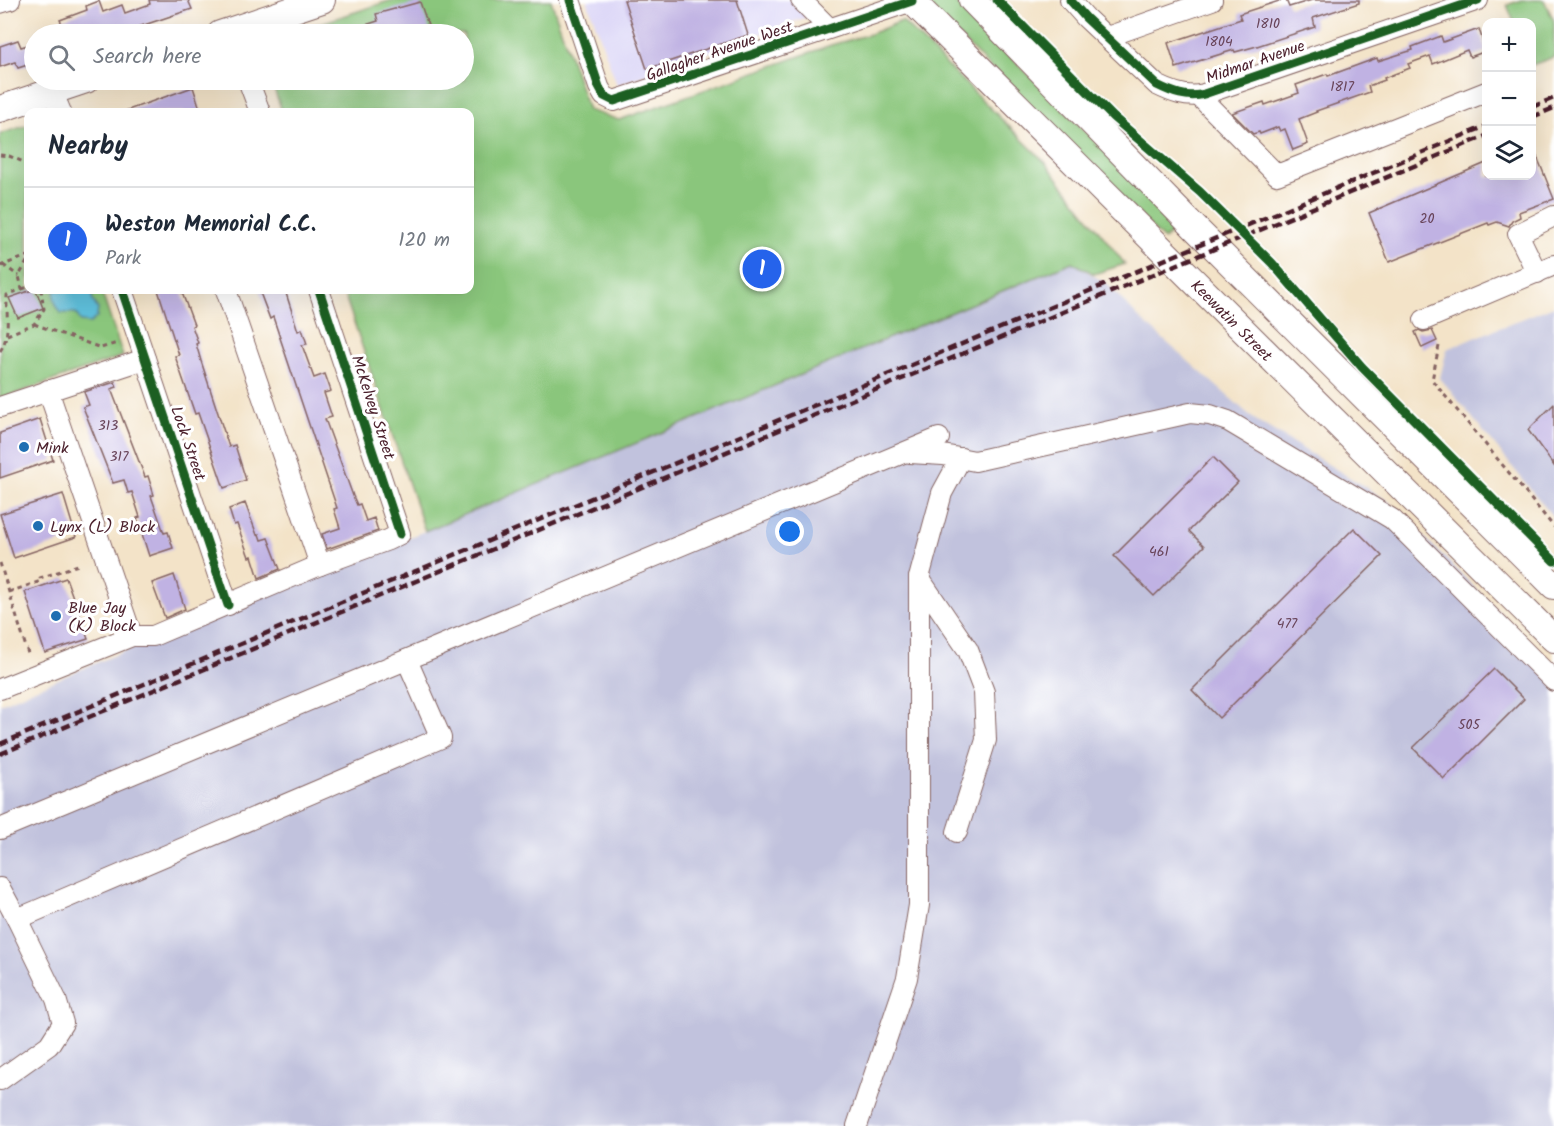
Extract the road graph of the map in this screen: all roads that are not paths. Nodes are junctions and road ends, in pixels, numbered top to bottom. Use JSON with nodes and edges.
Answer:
{"nodes":[{"id":1,"x":10,"y":0,"type":"edge"},
{"id":2,"x":322,"y":0,"type":"edge"},
{"id":3,"x":570,"y":0,"type":"edge"},
{"id":4,"x":801,"y":0,"type":"edge"},
{"id":5,"x":911,"y":0,"type":"edge"},
{"id":6,"x":972,"y":0,"type":"edge"},
{"id":7,"x":1070,"y":0,"type":"edge"},
{"id":8,"x":1212,"y":0,"type":"edge"},
{"id":9,"x":1478,"y":0,"type":"edge"},
{"id":10,"x":0,"y":3,"type":"edge"},
{"id":11,"x":254,"y":24,"type":"edge"},
{"id":12,"x":829,"y":28,"type":"junction"},
{"id":13,"x":1107,"y":37,"type":"junction"},
{"id":14,"x":72,"y":90,"type":"edge"},
{"id":15,"x":252,"y":90,"type":"edge"},
{"id":16,"x":1482,"y":94,"type":"edge"},
{"id":17,"x":1199,"y":96,"type":"junction"},
{"id":18,"x":56,"y":102,"type":"edge"},
{"id":19,"x":258,"y":108,"type":"edge"},
{"id":20,"x":0,"y":109,"type":"edge"},
{"id":21,"x":1554,"y":216,"type":"edge"},
{"id":22,"x":1545,"y":269,"type":"edge"},
{"id":23,"x":123,"y":294,"type":"edge"},
{"id":24,"x":227,"y":294,"type":"edge"},
{"id":25,"x":320,"y":294,"type":"edge"},
{"id":26,"x":1424,"y":320,"type":"dead end"},
{"id":27,"x":145,"y":359,"type":"junction"},
{"id":28,"x":48,"y":390,"type":"junction"},
{"id":29,"x":0,"y":407,"type":"edge"},
{"id":30,"x":939,"y":438,"type":"dead end"},
{"id":31,"x":904,"y":452,"type":"junction"},
{"id":32,"x":961,"y":458,"type":"junction"},
{"id":33,"x":320,"y":565,"type":"junction"},
{"id":34,"x":920,"y":578,"type":"junction"},
{"id":35,"x":1554,"y":586,"type":"edge"},
{"id":36,"x":228,"y":605,"type":"junction"},
{"id":37,"x":132,"y":636,"type":"junction"},
{"id":38,"x":1554,"y":639,"type":"edge"},
{"id":39,"x":407,"y":660,"type":"junction"},
{"id":40,"x":1554,"y":681,"type":"edge"},
{"id":41,"x":0,"y":689,"type":"edge"},
{"id":42,"x":0,"y":829,"type":"edge"},
{"id":43,"x":957,"y":832,"type":"dead end"},
{"id":44,"x":0,"y":888,"type":"edge"},
{"id":45,"x":17,"y":919,"type":"junction"},
{"id":46,"x":0,"y":1080,"type":"edge"},
{"id":47,"x":857,"y":1126,"type":"edge"}],
"edges":[{"from":1,"to":10,"type":"street"},
{"from":2,"to":11,"type":"main road"},
{"from":3,"to":12,"type":"street","name":"Gallagher Avenue West"},
{"from":4,"to":12,"type":"street"},
{"from":5,"to":12,"type":"street","name":"Gallagher Avenue West"},
{"from":5,"to":38,"type":"main road","name":"Keewatin Street"},
{"from":6,"to":35,"type":"main road"},
{"from":7,"to":13,"type":"street","name":"Midmar Avenue"},
{"from":8,"to":13,"type":"street"},
{"from":9,"to":17,"type":"street","name":"Midmar Avenue"},
{"from":13,"to":17,"type":"street","name":"Midmar Avenue"},
{"from":14,"to":18,"type":"main road"},
{"from":15,"to":19,"type":"street"},
{"from":16,"to":17,"type":"street"},
{"from":18,"to":20,"type":"main road"},
{"from":21,"to":22,"type":"street"},
{"from":22,"to":26,"type":"street"},
{"from":23,"to":27,"type":"street","name":"Lock Street"},
{"from":24,"to":33,"type":"street"},
{"from":25,"to":33,"type":"street","name":"McKelvey Street"},
{"from":27,"to":28,"type":"street"},
{"from":27,"to":36,"type":"street","name":"Lock Street"},
{"from":28,"to":29,"type":"street"},
{"from":28,"to":37,"type":"street"},
{"from":30,"to":31,"type":"street"},
{"from":31,"to":32,"type":"street"},
{"from":31,"to":39,"type":"street"},
{"from":32,"to":34,"type":"street"},
{"from":32,"to":40,"type":"street"},
{"from":33,"to":36,"type":"street"},
{"from":34,"to":43,"type":"street"},
{"from":34,"to":47,"type":"street"},
{"from":36,"to":37,"type":"street"},
{"from":37,"to":41,"type":"street"},
{"from":39,"to":42,"type":"street"},
{"from":39,"to":45,"type":"street"},
{"from":44,"to":45,"type":"street"},
{"from":45,"to":46,"type":"street"}]}
